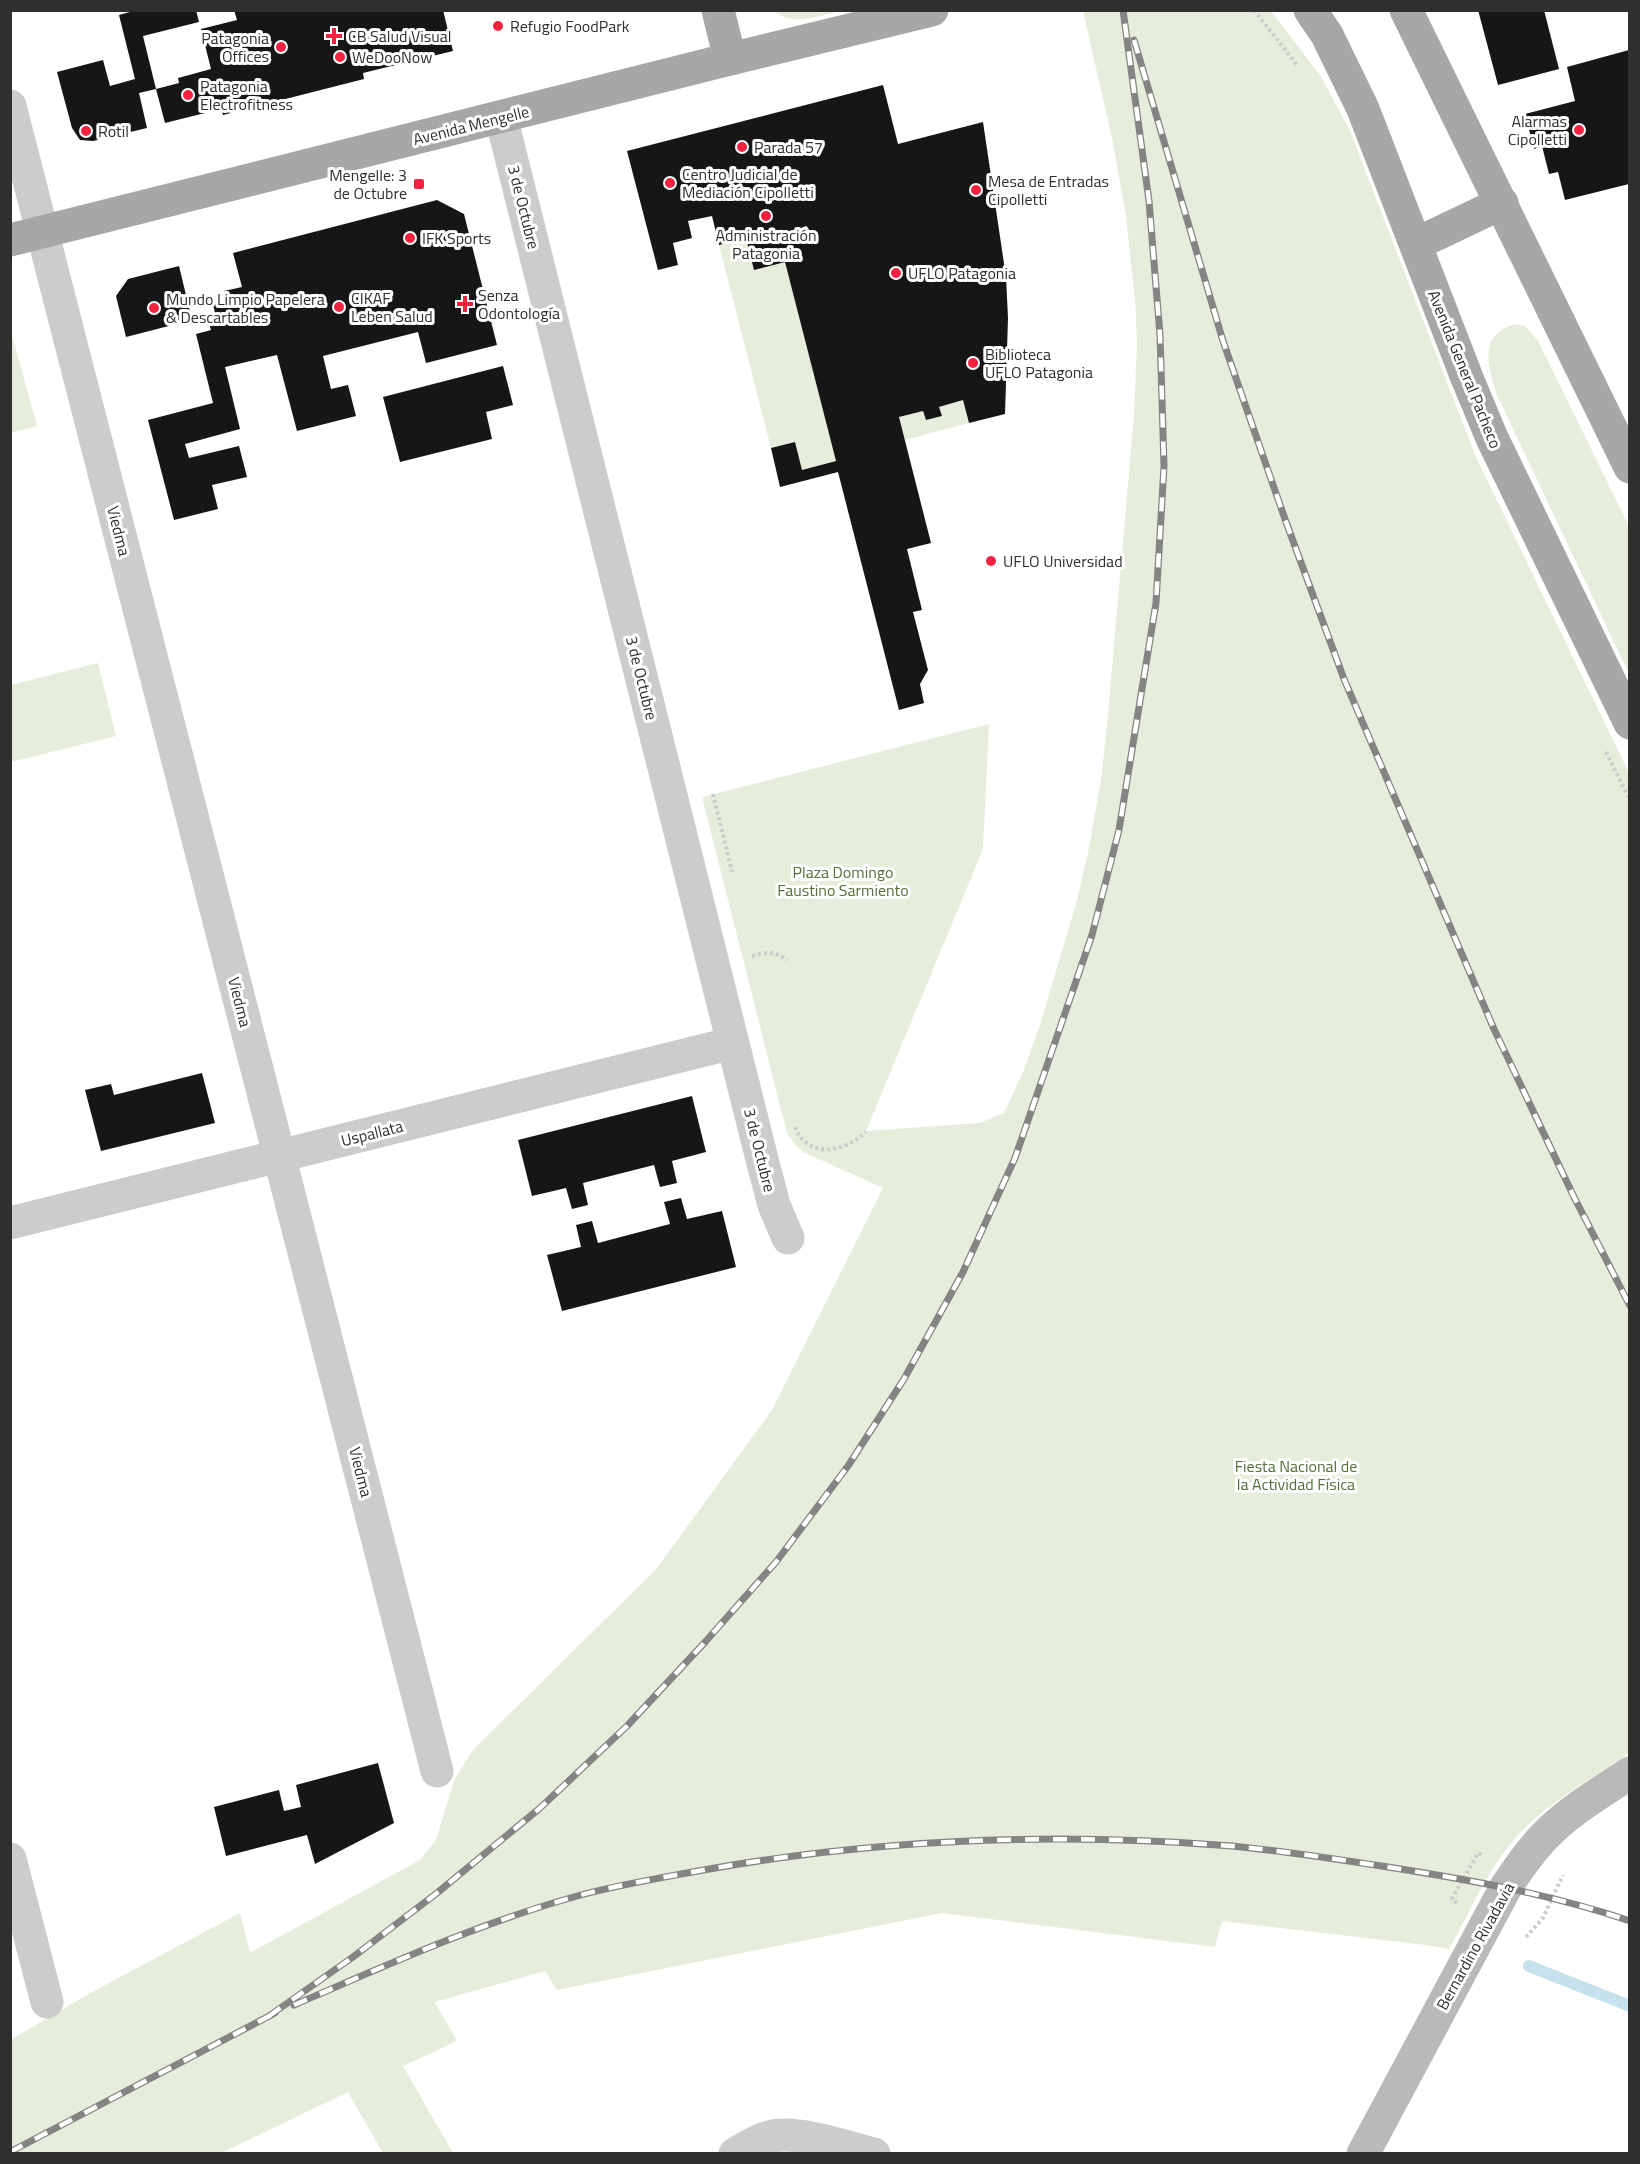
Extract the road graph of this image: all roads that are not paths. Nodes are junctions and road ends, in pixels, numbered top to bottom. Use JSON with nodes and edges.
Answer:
{"nodes":[{"id":1,"x":718,"y":10,"type":"edge"},
{"id":2,"x":932,"y":10,"type":"edge"},
{"id":3,"x":1310,"y":10,"type":"edge"},
{"id":4,"x":1406,"y":10,"type":"edge"},
{"id":5,"x":730,"y":59,"type":"junction"},
{"id":6,"x":10,"y":106,"type":"edge"},
{"id":7,"x":501,"y":117,"type":"junction"},
{"id":8,"x":1502,"y":203,"type":"junction"},
{"id":9,"x":43,"y":232,"type":"junction"},
{"id":10,"x":10,"y":240,"type":"edge"},
{"id":11,"x":1416,"y":244,"type":"junction"},
{"id":12,"x":1629,"y":467,"type":"edge"},
{"id":13,"x":1629,"y":723,"type":"edge"},
{"id":14,"x":733,"y":1043,"type":"junction"},
{"id":15,"x":280,"y":1156,"type":"junction"},
{"id":16,"x":10,"y":1223,"type":"edge"},
{"id":17,"x":788,"y":1238,"type":"dead end"},
{"id":18,"x":437,"y":1771,"type":"dead end"},
{"id":19,"x":1629,"y":1773,"type":"edge"},
{"id":20,"x":10,"y":1859,"type":"edge"},
{"id":21,"x":47,"y":2002,"type":"dead end"},
{"id":22,"x":735,"y":2154,"type":"edge"},
{"id":23,"x":874,"y":2154,"type":"edge"},
{"id":24,"x":1363,"y":2154,"type":"edge"}],
"edges":[{"from":1,"to":5,"type":"main road"},
{"from":2,"to":5,"type":"main road","name":"Avenida Mengelle"},
{"from":3,"to":11,"type":"main road","name":"Avenida General Pacheco"},
{"from":4,"to":8,"type":"main road"},
{"from":5,"to":7,"type":"main road","name":"Avenida Mengelle"},
{"from":6,"to":9,"type":"street","name":"Viedma"},
{"from":7,"to":9,"type":"main road","name":"Avenida Mengelle"},
{"from":7,"to":14,"type":"street","name":"3 de Octubre"},
{"from":8,"to":11,"type":"main road"},
{"from":8,"to":12,"type":"main road"},
{"from":9,"to":10,"type":"main road","name":"Avenida Mengelle"},
{"from":9,"to":15,"type":"street","name":"Viedma"},
{"from":11,"to":13,"type":"main road","name":"Avenida General Pacheco"},
{"from":14,"to":15,"type":"street","name":"Uspallata"},
{"from":14,"to":17,"type":"street","name":"3 de Octubre"},
{"from":15,"to":16,"type":"street","name":"Uspallata"},
{"from":15,"to":18,"type":"street","name":"Viedma"},
{"from":19,"to":24,"type":"main road","name":"Bernardino Rivadavia"},
{"from":20,"to":21,"type":"street"},
{"from":22,"to":23,"type":"street"}]}
